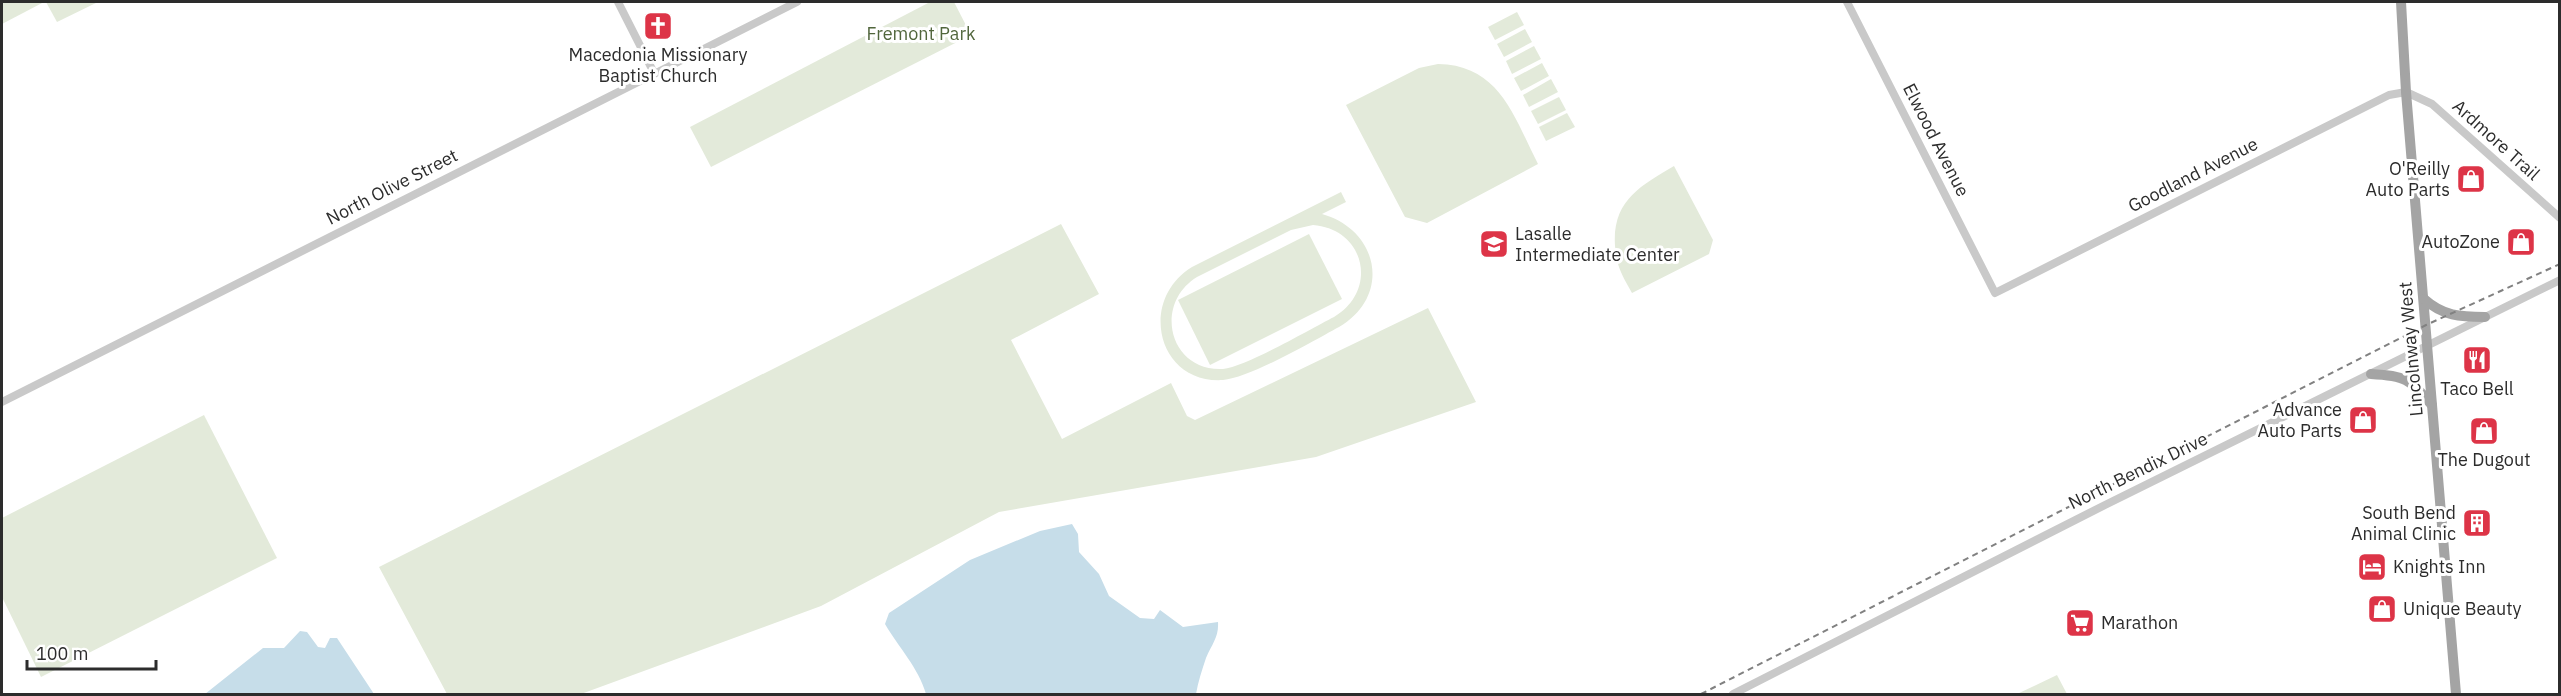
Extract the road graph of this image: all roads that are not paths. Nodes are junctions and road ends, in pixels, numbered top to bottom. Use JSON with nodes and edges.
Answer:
{"nodes":[{"id":1,"x":618,"y":2,"type":"edge"},
{"id":2,"x":796,"y":2,"type":"edge"},
{"id":3,"x":1846,"y":2,"type":"edge"},
{"id":4,"x":2401,"y":2,"type":"edge"},
{"id":5,"x":654,"y":73,"type":"junction"},
{"id":6,"x":2406,"y":92,"type":"junction"},
{"id":7,"x":2559,"y":218,"type":"edge"},
{"id":8,"x":2559,"y":280,"type":"edge"},
{"id":9,"x":1995,"y":293,"type":"joint"},
{"id":10,"x":2424,"y":299,"type":"junction"},
{"id":11,"x":2485,"y":317,"type":"junction"},
{"id":12,"x":2428,"y":346,"type":"junction"},
{"id":13,"x":2371,"y":374,"type":"junction"},
{"id":14,"x":2,"y":402,"type":"edge"},
{"id":15,"x":2432,"y":405,"type":"junction"},
{"id":16,"x":1733,"y":694,"type":"edge"},
{"id":17,"x":2456,"y":694,"type":"edge"}],
"edges":[{"from":1,"to":5,"type":"street"},
{"from":2,"to":5,"type":"street","name":"North Olive Street"},
{"from":3,"to":9,"type":"street","name":"Elwood Avenue"},
{"from":4,"to":6,"type":"main road","name":"Lincolnway West"},
{"from":5,"to":14,"type":"street","name":"North Olive Street"},
{"from":6,"to":7,"type":"street","name":"Ardmore Trail"},
{"from":6,"to":9,"type":"street","name":"Goodland Avenue"},
{"from":6,"to":10,"type":"main road","name":"Lincolnway West"},
{"from":8,"to":11,"type":"street","name":"North Bendix Drive"},
{"from":10,"to":11,"type":"main road"},
{"from":10,"to":12,"type":"main road","name":"Lincolnway West"},
{"from":11,"to":12,"type":"street","name":"North Bendix Drive"},
{"from":12,"to":13,"type":"street","name":"North Bendix Drive"},
{"from":12,"to":15,"type":"main road","name":"Lincolnway West"},
{"from":13,"to":15,"type":"main road"},
{"from":13,"to":16,"type":"street","name":"North Bendix Drive"},
{"from":15,"to":17,"type":"main road","name":"Lincolnway West"}]}
